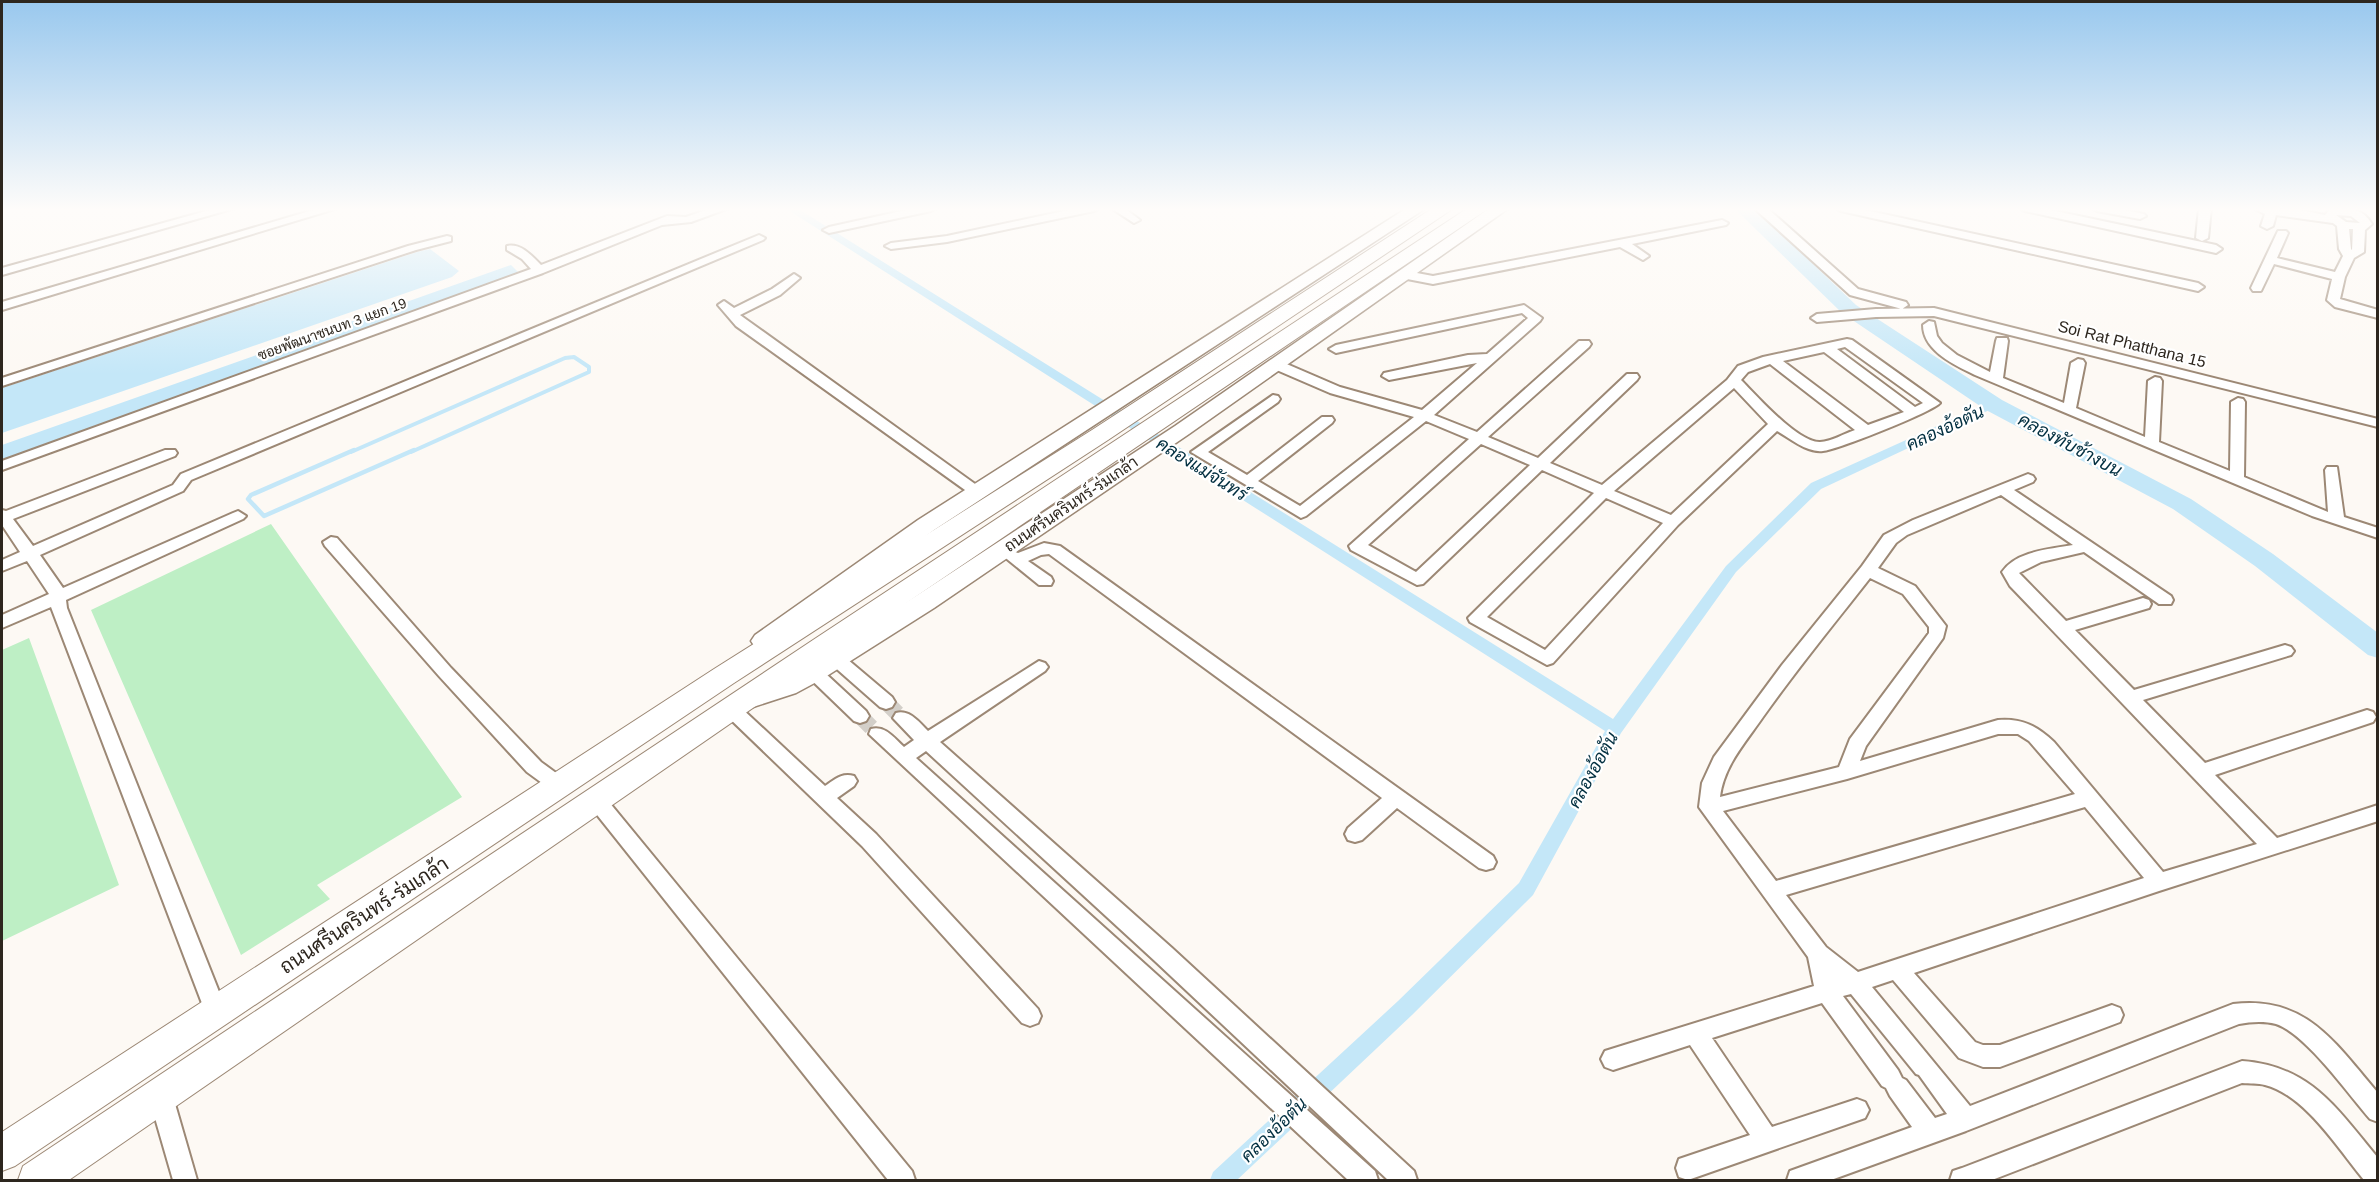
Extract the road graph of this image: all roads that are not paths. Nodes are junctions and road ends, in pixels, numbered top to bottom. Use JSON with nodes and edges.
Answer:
{"nodes":[{"id":1,"x":50,"y":263,"type":"edge"},
{"id":2,"x":110,"y":263,"type":"edge"},
{"id":3,"x":366,"y":263,"type":"edge"},
{"id":4,"x":532,"y":263,"type":"edge"},
{"id":5,"x":555,"y":263,"type":"edge"},
{"id":6,"x":699,"y":263,"type":"edge"},
{"id":7,"x":1330,"y":263,"type":"edge"},
{"id":8,"x":1356,"y":263,"type":"edge"},
{"id":9,"x":1401,"y":263,"type":"edge"},
{"id":10,"x":1417,"y":263,"type":"edge"},
{"id":11,"x":1423,"y":263,"type":"edge"},
{"id":12,"x":1522,"y":263,"type":"edge"},
{"id":13,"x":1822,"y":263,"type":"edge"},
{"id":14,"x":2090,"y":263,"type":"edge"},
{"id":15,"x":2269,"y":263,"type":"edge"},
{"id":16,"x":2283,"y":263,"type":"edge"},
{"id":17,"x":2346,"y":263,"type":"edge"},
{"id":18,"x":538,"y":270,"type":"junction"},
{"id":19,"x":2,"y":272,"type":"edge"},
{"id":20,"x":2339,"y":277,"type":"junction"},
{"id":21,"x":794,"y":278,"type":"dead end"},
{"id":22,"x":1399,"y":280,"type":"junction"},
{"id":23,"x":2198,"y":287,"type":"dead end"},
{"id":24,"x":2257,"y":288,"type":"dead end"},
{"id":25,"x":2,"y":306,"type":"edge"},
{"id":26,"x":2378,"y":314,"type":"edge"},
{"id":27,"x":1817,"y":318,"type":"dead end"},
{"id":28,"x":1931,"y":318,"type":"junction"},
{"id":29,"x":2002,"y":341,"type":"dead end"},
{"id":30,"x":1584,"y":344,"type":"dead end"},
{"id":31,"x":1826,"y":347,"type":"junction"},
{"id":32,"x":1336,"y":349,"type":"dead end"},
{"id":33,"x":1491,"y":357,"type":"junction"},
{"id":34,"x":1772,"y":359,"type":"junction"},
{"id":35,"x":2078,"y":363,"type":"dead end"},
{"id":36,"x":1277,"y":364,"type":"junction"},
{"id":37,"x":1389,"y":376,"type":"dead end"},
{"id":38,"x":1632,"y":377,"type":"dead end"},
{"id":39,"x":1734,"y":380,"type":"junction"},
{"id":40,"x":1996,"y":380,"type":"junction"},
{"id":41,"x":2155,"y":381,"type":"dead end"},
{"id":42,"x":2,"y":382,"type":"edge"},
{"id":43,"x":1273,"y":399,"type":"dead end"},
{"id":44,"x":1133,"y":402,"type":"junction"},
{"id":45,"x":2238,"y":402,"type":"dead end"},
{"id":46,"x":2069,"y":411,"type":"junction"},
{"id":47,"x":1914,"y":413,"type":"junction"},
{"id":48,"x":1424,"y":416,"type":"junction"},
{"id":49,"x":1327,"y":420,"type":"dead end"},
{"id":50,"x":2378,"y":423,"type":"edge"},
{"id":51,"x":1776,"y":424,"type":"junction"},
{"id":52,"x":1172,"y":425,"type":"junction"},
{"id":53,"x":1866,"y":431,"type":"junction"},
{"id":54,"x":1479,"y":439,"type":"junction"},
{"id":55,"x":1111,"y":441,"type":"junction"},
{"id":56,"x":2152,"y":444,"type":"junction"},
{"id":57,"x":170,"y":453,"type":"dead end"},
{"id":58,"x":1538,"y":464,"type":"junction"},
{"id":59,"x":2,"y":466,"type":"edge"},
{"id":60,"x":2332,"y":470,"type":"dead end"},
{"id":61,"x":2028,"y":479,"type":"dead end"},
{"id":62,"x":2236,"y":479,"type":"junction"},
{"id":63,"x":1248,"y":481,"type":"junction"},
{"id":64,"x":2002,"y":489,"type":"junction"},
{"id":65,"x":977,"y":492,"type":"junction"},
{"id":66,"x":1603,"y":492,"type":"junction"},
{"id":67,"x":238,"y":516,"type":"dead end"},
{"id":68,"x":2,"y":517,"type":"edge"},
{"id":69,"x":2337,"y":520,"type":"junction"},
{"id":70,"x":1674,"y":522,"type":"junction"},
{"id":71,"x":2378,"y":533,"type":"edge"},
{"id":72,"x":331,"y":542,"type":"dead end"},
{"id":73,"x":2086,"y":547,"type":"junction"},
{"id":74,"x":29,"y":554,"type":"junction"},
{"id":75,"x":1011,"y":555,"type":"junction"},
{"id":76,"x":2,"y":566,"type":"edge"},
{"id":77,"x":1868,"y":570,"type":"junction"},
{"id":78,"x":1046,"y":581,"type":"dead end"},
{"id":79,"x":57,"y":597,"type":"junction"},
{"id":80,"x":2165,"y":600,"type":"dead end"},
{"id":81,"x":2143,"y":604,"type":"dead end"},
{"id":82,"x":2,"y":622,"type":"edge"},
{"id":83,"x":2063,"y":628,"type":"junction"},
{"id":84,"x":2285,"y":651,"type":"dead end"},
{"id":85,"x":818,"y":660,"type":"junction"},
{"id":86,"x":1039,"y":668,"type":"dead end"},
{"id":87,"x":724,"y":676,"type":"junction"},
{"id":88,"x":2130,"y":698,"type":"junction"},
{"id":89,"x":886,"y":702,"type":"tunnel mouth"},
{"id":90,"x":740,"y":704,"type":"junction"},
{"id":91,"x":860,"y":716,"type":"tunnel mouth"},
{"id":92,"x":2367,"y":717,"type":"dead end"},
{"id":93,"x":902,"y":718,"type":"tunnel mouth"},
{"id":94,"x":878,"y":734,"type":"tunnel mouth"},
{"id":95,"x":927,"y":741,"type":"junction"},
{"id":96,"x":903,"y":757,"type":"junction"},
{"id":97,"x":1846,"y":772,"type":"junction"},
{"id":98,"x":2201,"y":772,"type":"junction"},
{"id":99,"x":846,"y":781,"type":"dead end"},
{"id":100,"x":560,"y":786,"type":"junction"},
{"id":101,"x":824,"y":797,"type":"junction"},
{"id":102,"x":1396,"y":797,"type":"junction"},
{"id":103,"x":2088,"y":798,"type":"junction"},
{"id":104,"x":597,"y":801,"type":"junction"},
{"id":105,"x":1709,"y":807,"type":"junction"},
{"id":106,"x":2378,"y":813,"type":"edge"},
{"id":107,"x":1355,"y":834,"type":"dead end"},
{"id":108,"x":2273,"y":847,"type":"junction"},
{"id":109,"x":1486,"y":862,"type":"dead end"},
{"id":110,"x":2159,"y":882,"type":"junction"},
{"id":111,"x":1770,"y":891,"type":"junction"},
{"id":112,"x":1818,"y":954,"type":"junction"},
{"id":113,"x":1897,"y":969,"type":"junction"},
{"id":114,"x":1855,"y":982,"type":"junction"},
{"id":115,"x":1826,"y":992,"type":"junction"},
{"id":116,"x":216,"y":1012,"type":"junction"},
{"id":117,"x":2112,"y":1015,"type":"dead end"},
{"id":118,"x":1030,"y":1016,"type":"dead end"},
{"id":119,"x":1695,"y":1033,"type":"junction"},
{"id":120,"x":1613,"y":1059,"type":"dead end"},
{"id":121,"x":161,"y":1097,"type":"junction"},
{"id":122,"x":1857,"y":1110,"type":"dead end"},
{"id":123,"x":2378,"y":1111,"type":"edge"},
{"id":124,"x":1966,"y":1119,"type":"junction"},
{"id":125,"x":1931,"y":1132,"type":"junction"},
{"id":126,"x":1767,"y":1140,"type":"junction"},
{"id":127,"x":2,"y":1153,"type":"edge"},
{"id":128,"x":1688,"y":1168,"type":"dead end"},
{"id":129,"x":2378,"y":1178,"type":"edge"},
{"id":130,"x":37,"y":1180,"type":"edge"},
{"id":131,"x":185,"y":1180,"type":"edge"},
{"id":132,"x":903,"y":1180,"type":"edge"},
{"id":133,"x":1366,"y":1180,"type":"edge"},
{"id":134,"x":1405,"y":1180,"type":"edge"},
{"id":135,"x":1798,"y":1180,"type":"edge"},
{"id":136,"x":1962,"y":1180,"type":"edge"}],
"edges":[{"from":1,"to":19,"type":"street"},
{"from":2,"to":25,"type":"street"},
{"from":3,"to":42,"type":"street"},
{"from":4,"to":18,"type":"street"},
{"from":5,"to":18,"type":"street","name":"ซอยพัฒนาชนบท 3 แยก 19"},
{"from":6,"to":74,"type":"street"},
{"from":7,"to":44,"type":"main road","name":"ถนนศรีนครินทร์-ร่มเกล้า"},
{"from":8,"to":44,"type":"main road","name":"ถนนศรีนครินทร์-ร่มเกล้า"},
{"from":9,"to":52,"type":"main road","name":"ถนนศรีนครินทร์-ร่มเกล้า"},
{"from":10,"to":22,"type":"main road"},
{"from":11,"to":22,"type":"main road","name":"ถนนศรีนครินทร์-ร่มเกล้า"},
{"from":12,"to":22,"type":"street"},
{"from":13,"to":28,"type":"street"},
{"from":14,"to":23,"type":"street"},
{"from":15,"to":24,"type":"street"},
{"from":16,"to":20,"type":"street"},
{"from":17,"to":20,"type":"street"},
{"from":18,"to":59,"type":"street","name":"ซอยพัฒนาชนบท 3 แยก 19"},
{"from":20,"to":26,"type":"street"},
{"from":21,"to":65,"type":"street"},
{"from":22,"to":36,"type":"main road","name":"ถนนศรีนครินทร์-ร่มเกล้า"},
{"from":27,"to":28,"type":"street","name":"Soi Rat Phatthana 15"},
{"from":28,"to":40,"type":"street"},
{"from":28,"to":50,"type":"street","name":"Soi Rat Phatthana 15"},
{"from":29,"to":40,"type":"street"},
{"from":30,"to":54,"type":"street"},
{"from":31,"to":34,"type":"street"},
{"from":31,"to":47,"type":"street"},
{"from":31,"to":47,"type":"street"},
{"from":32,"to":33,"type":"street"},
{"from":33,"to":37,"type":"street"},
{"from":33,"to":48,"type":"street"},
{"from":34,"to":39,"type":"street"},
{"from":34,"to":53,"type":"street"},
{"from":35,"to":46,"type":"street"},
{"from":36,"to":48,"type":"street"},
{"from":36,"to":52,"type":"main road","name":"ถนนศรีนครินทร์-ร่มเกล้า"},
{"from":38,"to":58,"type":"street"},
{"from":39,"to":51,"type":"street"},
{"from":39,"to":66,"type":"street"},
{"from":40,"to":46,"type":"street"},
{"from":41,"to":56,"type":"street"},
{"from":43,"to":63,"type":"street"},
{"from":44,"to":55,"type":"main road","name":"ถนนศรีนครินทร์-ร่มเกล้า"},
{"from":45,"to":62,"type":"street"},
{"from":46,"to":56,"type":"street"},
{"from":47,"to":53,"type":"street"},
{"from":48,"to":54,"type":"street"},
{"from":48,"to":63,"type":"street"},
{"from":49,"to":63,"type":"street"},
{"from":51,"to":53,"type":"street"},
{"from":51,"to":70,"type":"street"},
{"from":52,"to":55,"type":"main road","name":"ถนนศรีนครินทร์-ร่มเกล้า"},
{"from":54,"to":58,"type":"street"},
{"from":54,"to":58,"type":"street"},
{"from":55,"to":65,"type":"main road","name":"ถนนศรีนครินทร์-ร่มเกล้า"},
{"from":55,"to":75,"type":"main road","name":"ถนนศรีนครินทร์-ร่มเกล้า"},
{"from":55,"to":85,"type":"main road","name":"ถนนศรีนครินทร์-ร่มเกล้า"},
{"from":55,"to":87,"type":"main road","name":"ถนนศรีนครินทร์-ร่มเกล้า"},
{"from":56,"to":62,"type":"street"},
{"from":57,"to":68,"type":"street"},
{"from":58,"to":66,"type":"street"},
{"from":60,"to":69,"type":"street"},
{"from":61,"to":64,"type":"street"},
{"from":62,"to":69,"type":"street"},
{"from":64,"to":73,"type":"street"},
{"from":64,"to":77,"type":"street"},
{"from":65,"to":87,"type":"main road","name":"ถนนศรีนครินทร์-ร่มเกล้า"},
{"from":66,"to":70,"type":"street"},
{"from":66,"to":70,"type":"street"},
{"from":67,"to":79,"type":"street"},
{"from":68,"to":74,"type":"street"},
{"from":69,"to":71,"type":"street"},
{"from":72,"to":100,"type":"street"},
{"from":73,"to":80,"type":"street"},
{"from":73,"to":83,"type":"street"},
{"from":74,"to":76,"type":"street"},
{"from":74,"to":79,"type":"street"},
{"from":75,"to":78,"type":"street"},
{"from":75,"to":85,"type":"main road","name":"ถนนศรีนครินทร์-ร่มเกล้า"},
{"from":75,"to":102,"type":"street"},
{"from":77,"to":97,"type":"street"},
{"from":77,"to":105,"type":"street"},
{"from":79,"to":82,"type":"street"},
{"from":79,"to":116,"type":"street"},
{"from":81,"to":83,"type":"street"},
{"from":83,"to":88,"type":"street"},
{"from":84,"to":88,"type":"street"},
{"from":85,"to":89,"type":"street"},
{"from":85,"to":90,"type":"main road","name":"ถนนศรีนครินทร์-ร่มเกล้า"},
{"from":85,"to":91,"type":"street"},
{"from":86,"to":95,"type":"street"},
{"from":87,"to":100,"type":"main road","name":"ถนนศรีนครินทร์-ร่มเกล้า"},
{"from":88,"to":98,"type":"street"},
{"from":90,"to":101,"type":"street"},
{"from":90,"to":104,"type":"main road","name":"ถนนศรีนครินทร์-ร่มเกล้า"},
{"from":92,"to":98,"type":"street"},
{"from":93,"to":95,"type":"street"},
{"from":94,"to":96,"type":"street"},
{"from":95,"to":96,"type":"street"},
{"from":95,"to":134,"type":"street"},
{"from":96,"to":133,"type":"street"},
{"from":97,"to":103,"type":"street"},
{"from":97,"to":105,"type":"street"},
{"from":98,"to":108,"type":"street"},
{"from":99,"to":101,"type":"street"},
{"from":100,"to":116,"type":"main road","name":"ถนนศรีนครินทร์-ร่มเกล้า"},
{"from":101,"to":118,"type":"street"},
{"from":102,"to":107,"type":"street"},
{"from":102,"to":109,"type":"street"},
{"from":103,"to":110,"type":"street"},
{"from":103,"to":111,"type":"street"},
{"from":104,"to":121,"type":"main road","name":"ถนนศรีนครินทร์-ร่มเกล้า"},
{"from":104,"to":132,"type":"street"},
{"from":105,"to":111,"type":"street"},
{"from":106,"to":108,"type":"street"},
{"from":108,"to":110,"type":"street"},
{"from":110,"to":113,"type":"street"},
{"from":111,"to":112,"type":"street"},
{"from":112,"to":114,"type":"street"},
{"from":112,"to":115,"type":"street"},
{"from":113,"to":114,"type":"street"},
{"from":113,"to":117,"type":"street"},
{"from":114,"to":115,"type":"street"},
{"from":114,"to":124,"type":"street"},
{"from":115,"to":119,"type":"street"},
{"from":115,"to":125,"type":"street"},
{"from":116,"to":127,"type":"main road","name":"ถนนศรีนครินทร์-ร่มเกล้า"},
{"from":119,"to":120,"type":"street"},
{"from":119,"to":126,"type":"street"},
{"from":121,"to":130,"type":"main road","name":"ถนนศรีนครินทร์-ร่มเกล้า"},
{"from":121,"to":131,"type":"street"},
{"from":122,"to":126,"type":"street"},
{"from":123,"to":124,"type":"street"},
{"from":124,"to":125,"type":"street"},
{"from":125,"to":135,"type":"street"},
{"from":126,"to":128,"type":"street"},
{"from":129,"to":136,"type":"street"}]}
